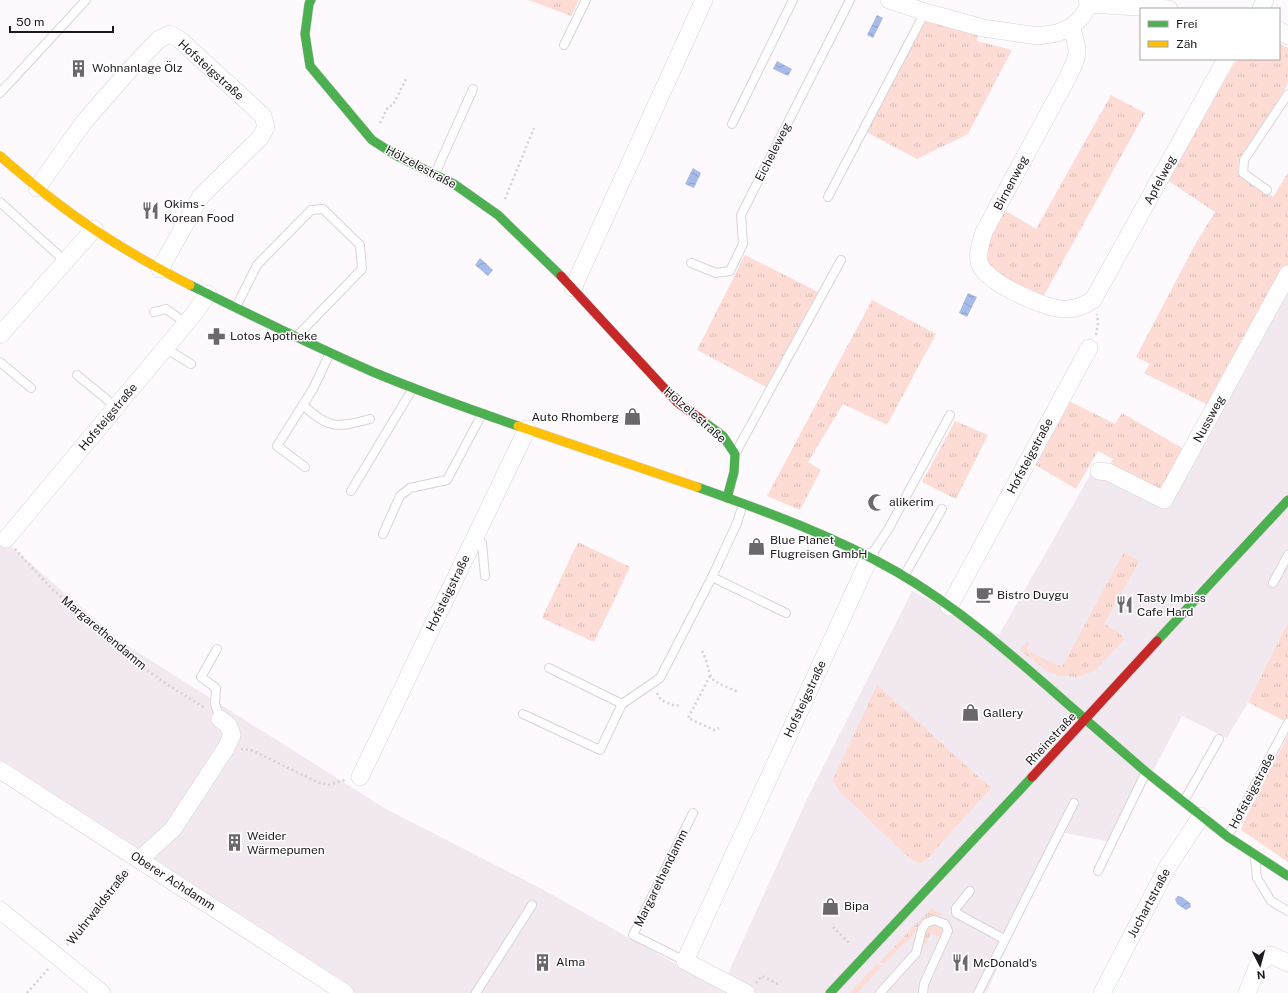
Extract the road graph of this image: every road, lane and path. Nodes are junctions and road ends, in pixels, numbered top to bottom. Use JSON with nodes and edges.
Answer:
{"nodes":[{"id":1,"x":86,"y":0,"type":"edge"},
{"id":2,"x":311,"y":0,"type":"edge"},
{"id":3,"x":586,"y":0,"type":"edge"},
{"id":4,"x":704,"y":0,"type":"edge"},
{"id":5,"x":793,"y":0,"type":"edge"},
{"id":6,"x":850,"y":0,"type":"edge"},
{"id":7,"x":889,"y":0,"type":"edge"},
{"id":8,"x":1088,"y":2,"type":"edge"},
{"id":9,"x":1157,"y":8,"type":"edge"},
{"id":10,"x":925,"y":12,"type":"junction"},
{"id":11,"x":1071,"y":27,"type":"junction"},
{"id":12,"x":564,"y":45,"type":"dead end"},
{"id":13,"x":1225,"y":60,"type":"edge"},
{"id":14,"x":407,"y":76,"type":"dead end"},
{"id":15,"x":473,"y":89,"type":"dead end"},
{"id":16,"x":0,"y":93,"type":"edge"},
{"id":17,"x":1288,"y":94,"type":"edge"},
{"id":18,"x":732,"y":124,"type":"dead end"},
{"id":19,"x":534,"y":128,"type":"dead end"},
{"id":20,"x":372,"y":140,"type":"junction"},
{"id":21,"x":0,"y":156,"type":"edge"},
{"id":22,"x":435,"y":175,"type":"junction"},
{"id":23,"x":37,"y":188,"type":"junction"},
{"id":24,"x":1267,"y":190,"type":"dead end"},
{"id":25,"x":828,"y":198,"type":"dead end"},
{"id":26,"x":0,"y":202,"type":"edge"},
{"id":27,"x":498,"y":215,"type":"junction"},
{"id":28,"x":94,"y":229,"type":"junction"},
{"id":29,"x":841,"y":260,"type":"dead end"},
{"id":30,"x":66,"y":262,"type":"junction"},
{"id":31,"x":691,"y":263,"type":"dead end"},
{"id":32,"x":160,"y":269,"type":"junction"},
{"id":33,"x":1288,"y":274,"type":"edge"},
{"id":34,"x":573,"y":288,"type":"junction"},
{"id":35,"x":208,"y":294,"type":"junction"},
{"id":36,"x":1093,"y":300,"type":"junction"},
{"id":37,"x":236,"y":308,"type":"junction"},
{"id":38,"x":154,"y":312,"type":"dead end"},
{"id":39,"x":186,"y":323,"type":"junction"},
{"id":40,"x":0,"y":336,"type":"edge"},
{"id":41,"x":296,"y":337,"type":"junction"},
{"id":42,"x":165,"y":348,"type":"junction"},
{"id":43,"x":1088,"y":348,"type":"joint"},
{"id":44,"x":331,"y":353,"type":"junction"},
{"id":45,"x":0,"y":362,"type":"edge"},
{"id":46,"x":191,"y":364,"type":"dead end"},
{"id":47,"x":77,"y":375,"type":"dead end"},
{"id":48,"x":413,"y":387,"type":"junction"},
{"id":49,"x":31,"y":388,"type":"dead end"},
{"id":50,"x":302,"y":405,"type":"junction"},
{"id":51,"x":116,"y":407,"type":"junction"},
{"id":52,"x":482,"y":413,"type":"junction"},
{"id":53,"x":950,"y":415,"type":"dead end"},
{"id":54,"x":370,"y":419,"type":"dead end"},
{"id":55,"x":527,"y":429,"type":"junction"},
{"id":56,"x":736,"y":454,"type":"junction"},
{"id":57,"x":305,"y":467,"type":"dead end"},
{"id":58,"x":1099,"y":471,"type":"dead end"},
{"id":59,"x":351,"y":491,"type":"dead end"},
{"id":60,"x":727,"y":498,"type":"junction"},
{"id":61,"x":1288,"y":500,"type":"edge"},
{"id":62,"x":743,"y":504,"type":"junction"},
{"id":63,"x":942,"y":509,"type":"dead end"},
{"id":64,"x":383,"y":534,"type":"dead end"},
{"id":65,"x":474,"y":538,"type":"junction"},
{"id":66,"x":6,"y":539,"type":"joint"},
{"id":67,"x":1288,"y":555,"type":"edge"},
{"id":68,"x":870,"y":557,"type":"junction"},
{"id":69,"x":485,"y":576,"type":"dead end"},
{"id":70,"x":712,"y":577,"type":"junction"},
{"id":71,"x":904,"y":577,"type":"junction"},
{"id":72,"x":1273,"y":583,"type":"dead end"},
{"id":73,"x":949,"y":607,"type":"junction"},
{"id":74,"x":786,"y":613,"type":"dead end"},
{"id":75,"x":217,"y":650,"type":"dead end"},
{"id":76,"x":702,"y":651,"type":"dead end"},
{"id":77,"x":549,"y":668,"type":"dead end"},
{"id":78,"x":710,"y":676,"type":"junction"},
{"id":79,"x":652,"y":684,"type":"junction"},
{"id":80,"x":739,"y":689,"type":"dead end"},
{"id":81,"x":622,"y":704,"type":"junction"},
{"id":82,"x":679,"y":705,"type":"dead end"},
{"id":83,"x":523,"y":714,"type":"dead end"},
{"id":84,"x":220,"y":718,"type":"junction"},
{"id":85,"x":1085,"y":719,"type":"junction"},
{"id":86,"x":1288,"y":723,"type":"edge"},
{"id":87,"x":711,"y":724,"type":"dead end"},
{"id":88,"x":709,"y":728,"type":"junction"},
{"id":89,"x":719,"y":728,"type":"dead end"},
{"id":90,"x":1219,"y":739,"type":"dead end"},
{"id":91,"x":226,"y":748,"type":"junction"},
{"id":92,"x":0,"y":770,"type":"edge"},
{"id":93,"x":1146,"y":772,"type":"junction"},
{"id":94,"x":354,"y":778,"type":"joint"},
{"id":95,"x":1074,"y":802,"type":"dead end"},
{"id":96,"x":1184,"y":802,"type":"junction"},
{"id":97,"x":693,"y":813,"type":"dead end"},
{"id":98,"x":1201,"y":816,"type":"junction"},
{"id":99,"x":1228,"y":837,"type":"junction"},
{"id":100,"x":1255,"y":855,"type":"junction"},
{"id":101,"x":140,"y":859,"type":"junction"},
{"id":102,"x":1098,"y":871,"type":"dead end"},
{"id":103,"x":1288,"y":876,"type":"edge"},
{"id":104,"x":970,"y":891,"type":"dead end"},
{"id":105,"x":532,"y":905,"type":"dead end"},
{"id":106,"x":0,"y":910,"type":"edge"},
{"id":107,"x":1288,"y":911,"type":"edge"},
{"id":108,"x":833,"y":927,"type":"dead end"},
{"id":109,"x":1004,"y":939,"type":"junction"},
{"id":110,"x":850,"y":944,"type":"dead end"},
{"id":111,"x":58,"y":957,"type":"junction"},
{"id":112,"x":685,"y":961,"type":"junction"},
{"id":113,"x":1288,"y":963,"type":"edge"},
{"id":114,"x":780,"y":985,"type":"dead end"},
{"id":115,"x":749,"y":990,"type":"edge"},
{"id":116,"x":27,"y":993,"type":"edge"},
{"id":117,"x":102,"y":993,"type":"edge"},
{"id":118,"x":345,"y":993,"type":"edge"},
{"id":119,"x":476,"y":993,"type":"edge"},
{"id":120,"x":830,"y":993,"type":"edge"},
{"id":121,"x":880,"y":993,"type":"edge"},
{"id":122,"x":924,"y":993,"type":"edge"},
{"id":123,"x":978,"y":993,"type":"edge"},
{"id":124,"x":1102,"y":993,"type":"edge"},
{"id":125,"x":1247,"y":993,"type":"edge"}],
"edges":[{"from":1,"to":16,"type":"lane"},
{"from":2,"to":20,"type":"main road","name":"Hölzelestraße"},
{"from":3,"to":12,"type":"lane"},
{"from":4,"to":34,"type":"street"},
{"from":5,"to":18,"type":"lane"},
{"from":6,"to":31,"type":"lane","name":"Eicheleweg"},
{"from":7,"to":10,"type":"street"},
{"from":8,"to":9,"type":"street"},
{"from":8,"to":11,"type":"street"},
{"from":10,"to":11,"type":"street"},
{"from":10,"to":25,"type":"lane"},
{"from":11,"to":36,"type":"street","name":"Birnenweg"},
{"from":13,"to":36,"type":"street","name":"Apfelweg"},
{"from":14,"to":20,"type":"path"},
{"from":15,"to":22,"type":"lane"},
{"from":17,"to":24,"type":"lane"},
{"from":19,"to":27,"type":"path"},
{"from":20,"to":22,"type":"main road","name":"Hölzelestraße"},
{"from":21,"to":23,"type":"main road","name":"Hofsteigstraße"},
{"from":22,"to":27,"type":"main road","name":"Hölzelestraße"},
{"from":23,"to":28,"type":"main road","name":"Hofsteigstraße"},
{"from":23,"to":32,"type":"street","name":"Hofsteigstraße"},
{"from":26,"to":30,"type":"lane"},
{"from":27,"to":34,"type":"main road","name":"Hölzelestraße"},
{"from":28,"to":30,"type":"street"},
{"from":28,"to":32,"type":"main road","name":"Hofsteigstraße"},
{"from":29,"to":56,"type":"lane","name":"Hölzelestraße"},
{"from":30,"to":40,"type":"street"},
{"from":32,"to":35,"type":"main road","name":"Hofsteigstraße"},
{"from":33,"to":58,"type":"street","name":"Nussweg"},
{"from":34,"to":56,"type":"main road","name":"Hölzelestraße"},
{"from":35,"to":37,"type":"main road","name":"Hofsteigstraße"},
{"from":35,"to":39,"type":"street","name":"Hofsteigstraße"},
{"from":36,"to":43,"type":"path"},
{"from":37,"to":41,"type":"main road","name":"Hofsteigstraße"},
{"from":37,"to":41,"type":"lane"},
{"from":38,"to":39,"type":"lane"},
{"from":39,"to":42,"type":"street","name":"Hofsteigstraße"},
{"from":41,"to":44,"type":"main road","name":"Hofsteigstraße"},
{"from":42,"to":46,"type":"lane"},
{"from":42,"to":51,"type":"street","name":"Hofsteigstraße"},
{"from":43,"to":73,"type":"street","name":"Hofsteigstraße"},
{"from":44,"to":48,"type":"main road","name":"Hofsteigstraße"},
{"from":44,"to":50,"type":"lane"},
{"from":45,"to":49,"type":"lane"},
{"from":47,"to":51,"type":"lane"},
{"from":48,"to":52,"type":"main road","name":"Hofsteigstraße"},
{"from":48,"to":59,"type":"lane"},
{"from":50,"to":54,"type":"lane"},
{"from":50,"to":57,"type":"lane"},
{"from":51,"to":66,"type":"street","name":"Hofsteigstraße"},
{"from":52,"to":55,"type":"main road","name":"Hofsteigstraße"},
{"from":52,"to":64,"type":"lane"},
{"from":53,"to":68,"type":"lane","name":"Hofsteigstraße"},
{"from":55,"to":60,"type":"main road","name":"Hofsteigstraße"},
{"from":55,"to":65,"type":"street","name":"Hofsteigstraße"},
{"from":56,"to":60,"type":"main road","name":"Hölzelestraße"},
{"from":60,"to":62,"type":"main road","name":"Hofsteigstraße"},
{"from":61,"to":85,"type":"main road","name":"Rheinstraße"},
{"from":62,"to":68,"type":"main road","name":"Hofsteigstraße"},
{"from":62,"to":70,"type":"lane"},
{"from":63,"to":71,"type":"lane"},
{"from":65,"to":69,"type":"lane"},
{"from":65,"to":94,"type":"street","name":"Hofsteigstraße"},
{"from":66,"to":84,"type":"path","name":"Margarethendamm"},
{"from":67,"to":72,"type":"lane"},
{"from":68,"to":71,"type":"main road","name":"Hofsteigstraße"},
{"from":68,"to":112,"type":"street","name":"Hofsteigstraße"},
{"from":70,"to":74,"type":"lane"},
{"from":70,"to":79,"type":"lane"},
{"from":71,"to":73,"type":"main road","name":"Hofsteigstraße"},
{"from":73,"to":85,"type":"main road","name":"Hofsteigstraße"},
{"from":75,"to":84,"type":"lane"},
{"from":76,"to":78,"type":"path"},
{"from":77,"to":81,"type":"lane"},
{"from":78,"to":80,"type":"path"},
{"from":78,"to":88,"type":"path"},
{"from":79,"to":81,"type":"lane"},
{"from":79,"to":82,"type":"path"},
{"from":81,"to":83,"type":"lane"},
{"from":84,"to":91,"type":"street"},
{"from":85,"to":93,"type":"main road","name":"Hofsteigstraße"},
{"from":85,"to":120,"type":"main road","name":"Rheinstraße"},
{"from":86,"to":99,"type":"lane","name":"Hofsteigstraße"},
{"from":87,"to":88,"type":"path"},
{"from":88,"to":89,"type":"path"},
{"from":90,"to":96,"type":"lane"},
{"from":91,"to":94,"type":"path"},
{"from":91,"to":101,"type":"street"},
{"from":92,"to":101,"type":"street","name":"Oberer Achdamm"},
{"from":93,"to":96,"type":"main road","name":"Hofsteigstraße"},
{"from":93,"to":102,"type":"lane"},
{"from":95,"to":109,"type":"lane"},
{"from":96,"to":98,"type":"main road","name":"Hofsteigstraße"},
{"from":97,"to":112,"type":"lane","name":"Margarethendamm"},
{"from":98,"to":99,"type":"main road","name":"Hofsteigstraße"},
{"from":98,"to":124,"type":"street","name":"Juchartstraße"},
{"from":99,"to":100,"type":"main road","name":"Hofsteigstraße"},
{"from":100,"to":103,"type":"main road","name":"Hofsteigstraße"},
{"from":100,"to":107,"type":"lane"},
{"from":101,"to":111,"type":"path","name":"Wuhrwaldstraße"},
{"from":101,"to":118,"type":"street","name":"Oberer Achdamm"},
{"from":104,"to":109,"type":"lane"},
{"from":105,"to":119,"type":"lane"},
{"from":106,"to":111,"type":"street"},
{"from":108,"to":110,"type":"path"},
{"from":109,"to":123,"type":"lane"},
{"from":111,"to":116,"type":"path","name":"Wuhrwaldstraße"},
{"from":111,"to":117,"type":"street"},
{"from":112,"to":115,"type":"street","name":"Margarethendamm"},
{"from":113,"to":125,"type":"street"},
{"from":114,"to":115,"type":"path"},
{"from":121,"to":122,"type":"lane"}]}
